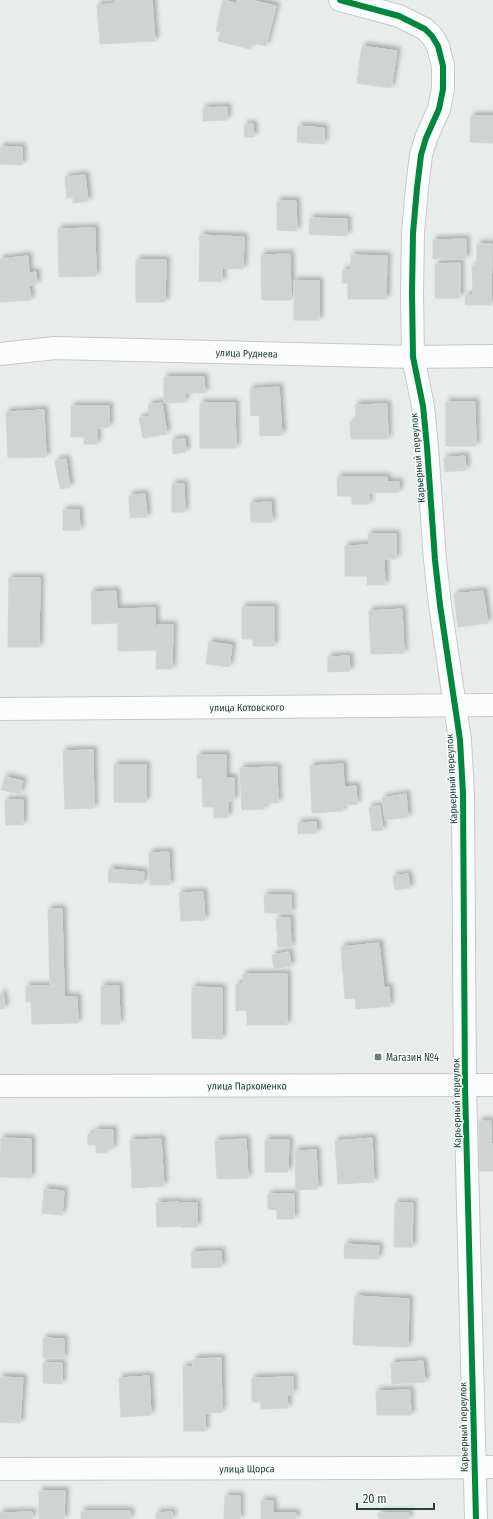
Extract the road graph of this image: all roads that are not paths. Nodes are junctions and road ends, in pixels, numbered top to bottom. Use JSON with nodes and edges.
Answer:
{"nodes":[{"id":1,"x":340,"y":0,"type":"edge"},
{"id":2,"x":0,"y":354,"type":"edge"},
{"id":3,"x":493,"y":356,"type":"edge"},
{"id":4,"x":413,"y":357,"type":"junction"},
{"id":5,"x":455,"y":705,"type":"junction"},
{"id":6,"x":493,"y":705,"type":"edge"},
{"id":7,"x":0,"y":709,"type":"edge"},
{"id":8,"x":493,"y":1085,"type":"edge"},
{"id":9,"x":0,"y":1086,"type":"edge"},
{"id":10,"x":465,"y":1086,"type":"junction"},
{"id":11,"x":484,"y":1467,"type":"edge"},
{"id":12,"x":0,"y":1469,"type":"edge"},
{"id":13,"x":476,"y":1519,"type":"edge"}],
"edges":[{"from":1,"to":4,"type":"street","name":"Карьерный переулок"},
{"from":2,"to":4,"type":"street","name":"улица Руднева"},
{"from":3,"to":4,"type":"street","name":"улица Руднева"},
{"from":4,"to":5,"type":"street","name":"Карьерный переулок"},
{"from":5,"to":6,"type":"street","name":"улица Котовского"},
{"from":5,"to":7,"type":"street","name":"улица Котовского"},
{"from":5,"to":10,"type":"street","name":"Карьерный переулок"},
{"from":8,"to":10,"type":"street","name":"улица Пархоменко"},
{"from":9,"to":10,"type":"street","name":"улица Пархоменко"},
{"from":10,"to":11,"type":"street","name":"Карьерный переулок"},
{"from":11,"to":12,"type":"street","name":"улица Щорса"},
{"from":11,"to":13,"type":"street","name":"Карьерный переулок"}]}
